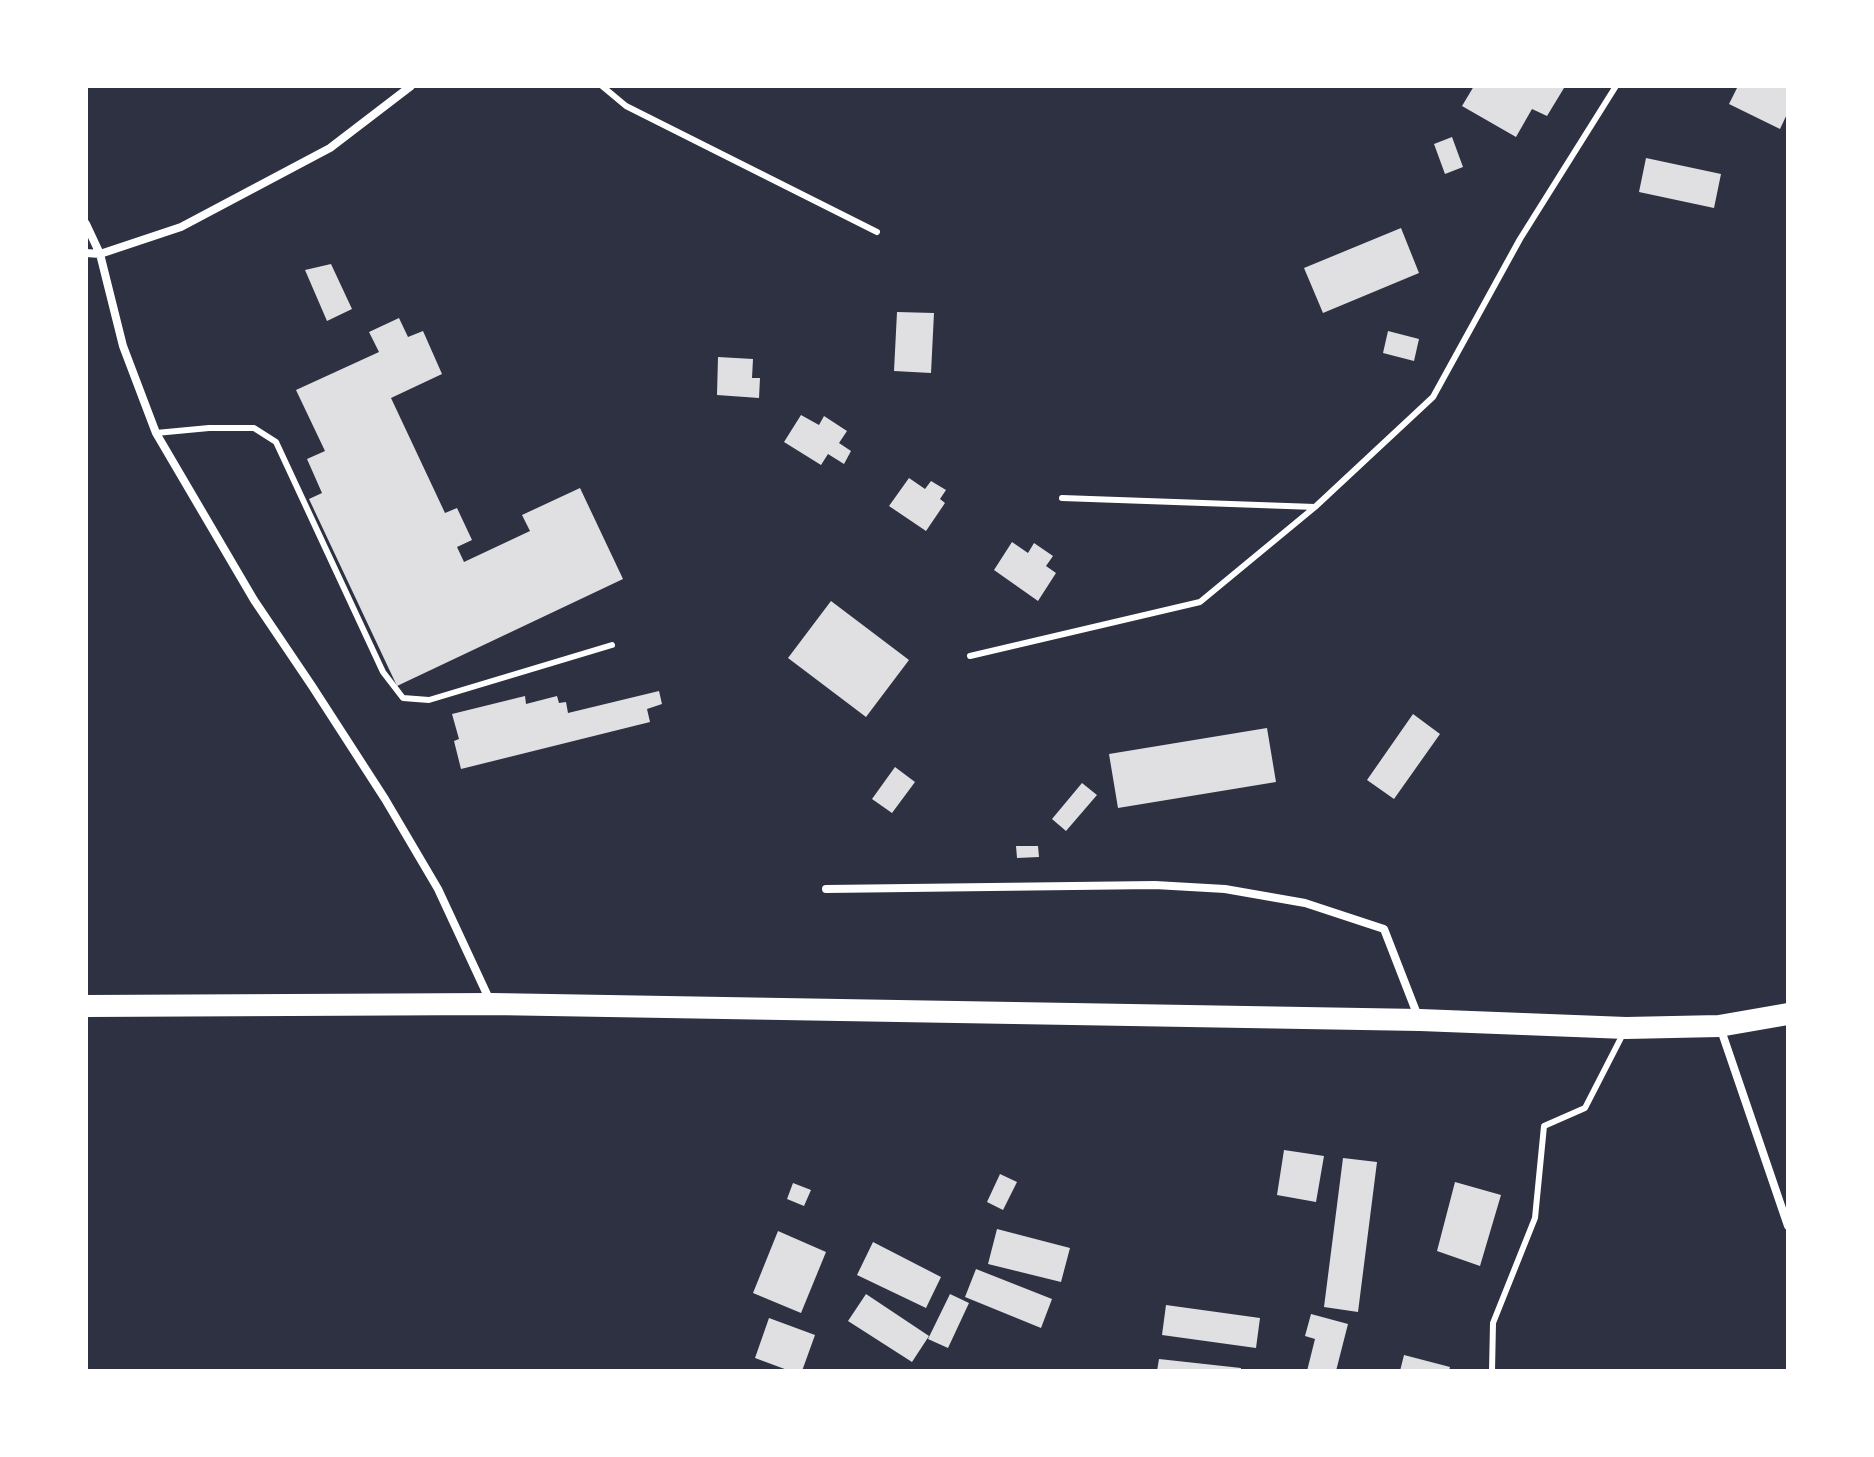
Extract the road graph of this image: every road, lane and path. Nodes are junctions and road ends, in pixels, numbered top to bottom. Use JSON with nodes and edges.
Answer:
{"nodes":[{"id":1,"x":411,"y":86,"type":"edge"},
{"id":2,"x":602,"y":86,"type":"edge"},
{"id":3,"x":1616,"y":86,"type":"edge"},
{"id":4,"x":86,"y":224,"type":"edge"},
{"id":5,"x":877,"y":232,"type":"dead end"},
{"id":6,"x":86,"y":253,"type":"edge"},
{"id":7,"x":100,"y":254,"type":"junction"},
{"id":8,"x":156,"y":433,"type":"junction"},
{"id":9,"x":1062,"y":498,"type":"dead end"},
{"id":10,"x":1315,"y":507,"type":"junction"},
{"id":11,"x":612,"y":645,"type":"dead end"},
{"id":12,"x":970,"y":656,"type":"dead end"},
{"id":13,"x":826,"y":889,"type":"dead end"},
{"id":14,"x":492,"y":1004,"type":"junction"},
{"id":15,"x":86,"y":1006,"type":"edge"},
{"id":16,"x":1788,"y":1014,"type":"edge"},
{"id":17,"x":1420,"y":1020,"type":"junction"},
{"id":18,"x":1719,"y":1026,"type":"junction"},
{"id":19,"x":1626,"y":1028,"type":"junction"},
{"id":20,"x":1788,"y":1226,"type":"edge"},
{"id":21,"x":1492,"y":1371,"type":"edge"}],
"edges":[{"from":1,"to":7,"type":"street"},
{"from":2,"to":5,"type":"lane"},
{"from":3,"to":10,"type":"lane"},
{"from":4,"to":7,"type":"street"},
{"from":6,"to":7,"type":"street"},
{"from":7,"to":8,"type":"street"},
{"from":8,"to":11,"type":"lane"},
{"from":8,"to":14,"type":"street"},
{"from":9,"to":10,"type":"lane"},
{"from":10,"to":12,"type":"lane"},
{"from":13,"to":17,"type":"street"},
{"from":14,"to":15,"type":"highway"},
{"from":14,"to":17,"type":"highway"},
{"from":16,"to":18,"type":"highway"},
{"from":17,"to":19,"type":"highway"},
{"from":18,"to":19,"type":"highway"},
{"from":18,"to":20,"type":"street"},
{"from":19,"to":21,"type":"lane"}]}
